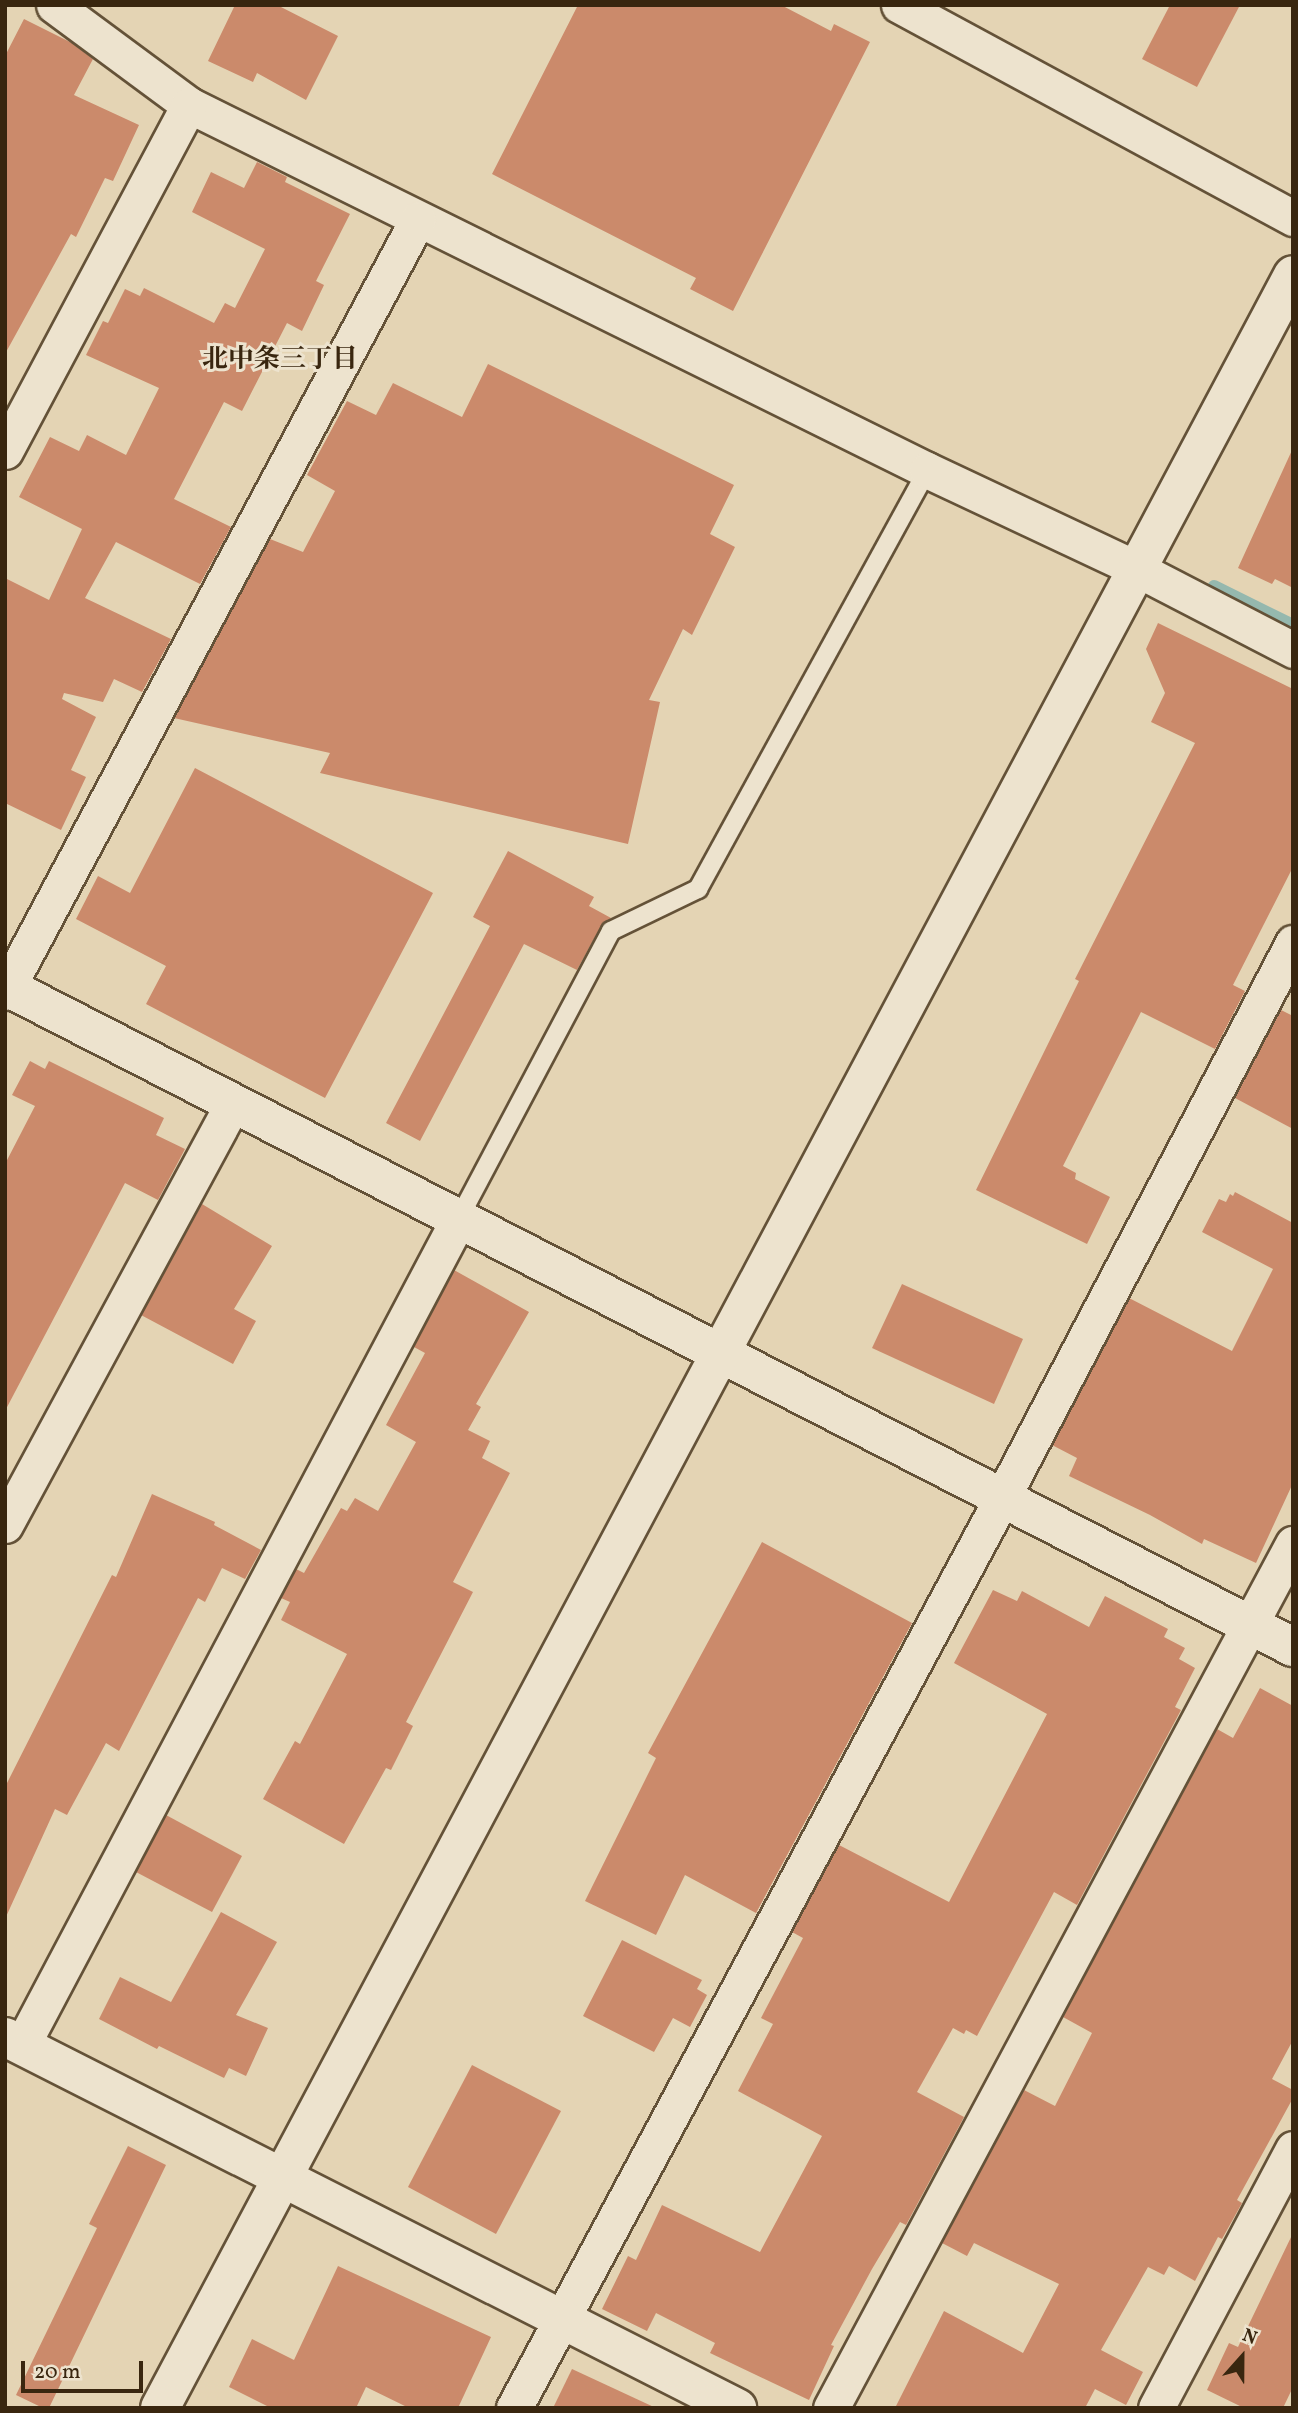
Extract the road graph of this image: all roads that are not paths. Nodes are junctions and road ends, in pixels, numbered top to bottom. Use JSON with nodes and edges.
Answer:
{"nodes":[{"id":1,"x":54,"y":5,"type":"edge"},
{"id":2,"x":899,"y":5,"type":"edge"},
{"id":3,"x":189,"y":105,"type":"junction"},
{"id":4,"x":1293,"y":218,"type":"edge"},
{"id":5,"x":418,"y":219,"type":"junction"},
{"id":6,"x":1293,"y":275,"type":"edge"},
{"id":7,"x":5,"y":451,"type":"edge"},
{"id":8,"x":927,"y":470,"type":"junction"},
{"id":9,"x":1137,"y":569,"type":"junction"},
{"id":10,"x":1293,"y":650,"type":"edge"},
{"id":11,"x":1293,"y":943,"type":"edge"},
{"id":12,"x":6,"y":988,"type":"edge"},
{"id":13,"x":233,"y":1103,"type":"junction"},
{"id":14,"x":458,"y":1220,"type":"junction"},
{"id":15,"x":720,"y":1354,"type":"junction"},
{"id":16,"x":1002,"y":1498,"type":"junction"},
{"id":17,"x":5,"y":1525,"type":"edge"},
{"id":18,"x":1293,"y":1544,"type":"edge"},
{"id":19,"x":1249,"y":1625,"type":"junction"},
{"id":20,"x":1293,"y":1647,"type":"edge"},
{"id":21,"x":13,"y":2041,"type":"edge"},
{"id":22,"x":1293,"y":2149,"type":"edge"},
{"id":23,"x":284,"y":2176,"type":"junction"},
{"id":24,"x":561,"y":2318,"type":"junction"},
{"id":25,"x":160,"y":2408,"type":"edge"},
{"id":26,"x":514,"y":2408,"type":"edge"},
{"id":27,"x":737,"y":2408,"type":"edge"},
{"id":28,"x":831,"y":2408,"type":"edge"},
{"id":29,"x":1156,"y":2408,"type":"edge"}],
"edges":[{"from":1,"to":3,"type":"street"},
{"from":2,"to":4,"type":"street"},
{"from":3,"to":5,"type":"street"},
{"from":3,"to":7,"type":"street"},
{"from":5,"to":8,"type":"street"},
{"from":5,"to":12,"type":"street"},
{"from":6,"to":9,"type":"street"},
{"from":8,"to":9,"type":"street"},
{"from":8,"to":14,"type":"lane"},
{"from":9,"to":10,"type":"street"},
{"from":9,"to":15,"type":"street"},
{"from":11,"to":16,"type":"street"},
{"from":12,"to":13,"type":"street"},
{"from":13,"to":14,"type":"street"},
{"from":13,"to":17,"type":"street"},
{"from":14,"to":15,"type":"street"},
{"from":14,"to":21,"type":"street"},
{"from":15,"to":16,"type":"street"},
{"from":15,"to":23,"type":"street"},
{"from":16,"to":19,"type":"street"},
{"from":16,"to":24,"type":"street"},
{"from":18,"to":19,"type":"street"},
{"from":19,"to":20,"type":"street"},
{"from":19,"to":28,"type":"street"},
{"from":21,"to":23,"type":"street"},
{"from":22,"to":29,"type":"street"},
{"from":23,"to":24,"type":"street"},
{"from":23,"to":25,"type":"street"},
{"from":24,"to":26,"type":"street"},
{"from":24,"to":27,"type":"street"}]}
